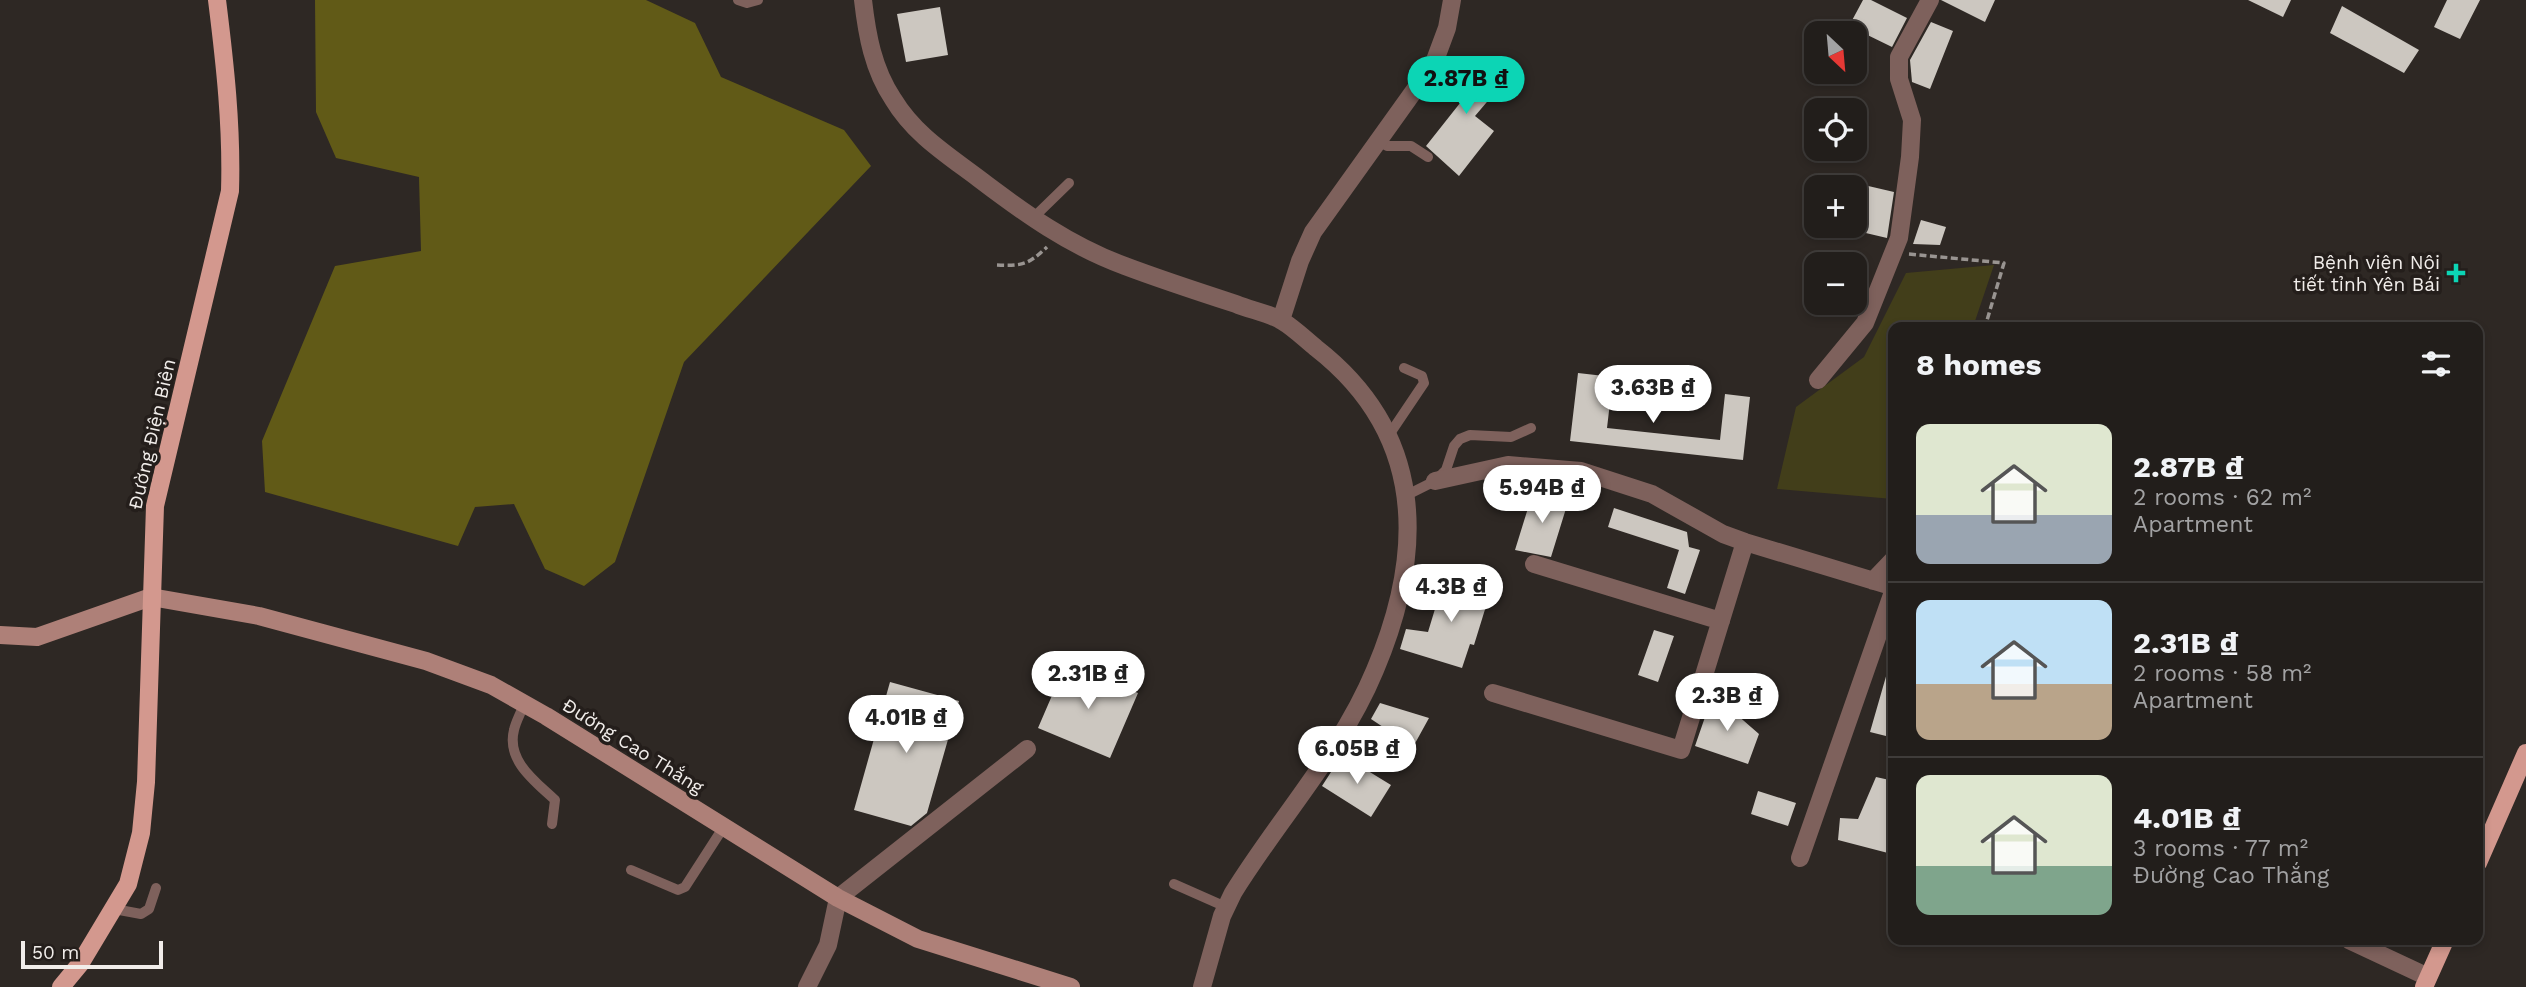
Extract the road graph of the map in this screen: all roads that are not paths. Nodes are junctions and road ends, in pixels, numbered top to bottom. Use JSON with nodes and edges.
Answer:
{"nodes":[{"id":1,"x":217,"y":0,"type":"edge"},
{"id":2,"x":738,"y":0,"type":"edge"},
{"id":3,"x":758,"y":0,"type":"edge"},
{"id":4,"x":863,"y":0,"type":"edge"},
{"id":5,"x":1452,"y":0,"type":"edge"},
{"id":6,"x":1930,"y":0,"type":"edge"},
{"id":7,"x":1378,"y":141,"type":"junction"},
{"id":8,"x":1428,"y":157,"type":"dead end"},
{"id":9,"x":1069,"y":183,"type":"dead end"},
{"id":10,"x":1032,"y":219,"type":"junction"},
{"id":11,"x":1282,"y":320,"type":"junction"},
{"id":12,"x":1404,"y":368,"type":"dead end"},
{"id":13,"x":1818,"y":380,"type":"dead end"},
{"id":14,"x":1531,"y":428,"type":"dead end"},
{"id":15,"x":1389,"y":435,"type":"junction"},
{"id":16,"x":1436,"y":481,"type":"junction"},
{"id":17,"x":1407,"y":495,"type":"junction"},
{"id":18,"x":1745,"y":542,"type":"junction"},
{"id":19,"x":1534,"y":564,"type":"dead end"},
{"id":20,"x":1888,"y":565,"type":"edge"},
{"id":21,"x":1873,"y":581,"type":"junction"},
{"id":22,"x":1888,"y":586,"type":"edge"},
{"id":23,"x":151,"y":597,"type":"junction"},
{"id":24,"x":1888,"y":605,"type":"edge"},
{"id":25,"x":1721,"y":621,"type":"junction"},
{"id":26,"x":0,"y":635,"type":"edge"},
{"id":27,"x":1493,"y":693,"type":"dead end"},
{"id":28,"x":524,"y":704,"type":"junction"},
{"id":29,"x":1027,"y":749,"type":"dead end"},
{"id":30,"x":2526,"y":753,"type":"edge"},
{"id":31,"x":552,"y":824,"type":"dead end"},
{"id":32,"x":723,"y":828,"type":"junction"},
{"id":33,"x":2483,"y":852,"type":"edge"},
{"id":34,"x":1800,"y":858,"type":"dead end"},
{"id":35,"x":631,"y":870,"type":"dead end"},
{"id":36,"x":1174,"y":884,"type":"dead end"},
{"id":37,"x":156,"y":888,"type":"dead end"},
{"id":38,"x":838,"y":898,"type":"junction"},
{"id":39,"x":1226,"y":907,"type":"junction"},
{"id":40,"x":114,"y":909,"type":"junction"},
{"id":41,"x":2358,"y":945,"type":"edge"},
{"id":42,"x":2443,"y":945,"type":"edge"},
{"id":43,"x":2426,"y":982,"type":"edge"},
{"id":44,"x":61,"y":987,"type":"edge"},
{"id":45,"x":807,"y":987,"type":"edge"},
{"id":46,"x":1071,"y":987,"type":"edge"},
{"id":47,"x":1202,"y":987,"type":"edge"}],
"edges":[{"from":1,"to":23,"type":"main road","name":"Đường Điện Biên"},
{"from":2,"to":3,"type":"lane"},
{"from":4,"to":10,"type":"street"},
{"from":5,"to":7,"type":"street"},
{"from":6,"to":13,"type":"street"},
{"from":7,"to":8,"type":"lane"},
{"from":7,"to":11,"type":"street"},
{"from":9,"to":10,"type":"lane"},
{"from":10,"to":11,"type":"street"},
{"from":11,"to":15,"type":"street"},
{"from":12,"to":15,"type":"lane"},
{"from":14,"to":16,"type":"lane"},
{"from":15,"to":17,"type":"street"},
{"from":16,"to":17,"type":"lane"},
{"from":16,"to":18,"type":"street"},
{"from":17,"to":39,"type":"street"},
{"from":18,"to":21,"type":"street"},
{"from":18,"to":25,"type":"street"},
{"from":19,"to":25,"type":"street"},
{"from":20,"to":21,"type":"street"},
{"from":21,"to":22,"type":"street"},
{"from":23,"to":26,"type":"street"},
{"from":23,"to":28,"type":"street","name":"Đường Cao Thắng"},
{"from":23,"to":40,"type":"main road","name":"Đường Điện Biên"},
{"from":24,"to":34,"type":"street"},
{"from":25,"to":27,"type":"street"},
{"from":28,"to":31,"type":"lane"},
{"from":28,"to":32,"type":"street","name":"Đường Cao Thắng"},
{"from":29,"to":38,"type":"street"},
{"from":30,"to":33,"type":"main road"},
{"from":32,"to":35,"type":"lane"},
{"from":32,"to":38,"type":"street","name":"Đường Cao Thắng"},
{"from":36,"to":39,"type":"lane"},
{"from":37,"to":40,"type":"lane"},
{"from":38,"to":45,"type":"street"},
{"from":38,"to":46,"type":"street","name":"Đường Cao Thắng"},
{"from":39,"to":47,"type":"street"},
{"from":40,"to":44,"type":"main road","name":"Đường Điện Biên"},
{"from":41,"to":43,"type":"street"},
{"from":42,"to":43,"type":"main road"}]}
